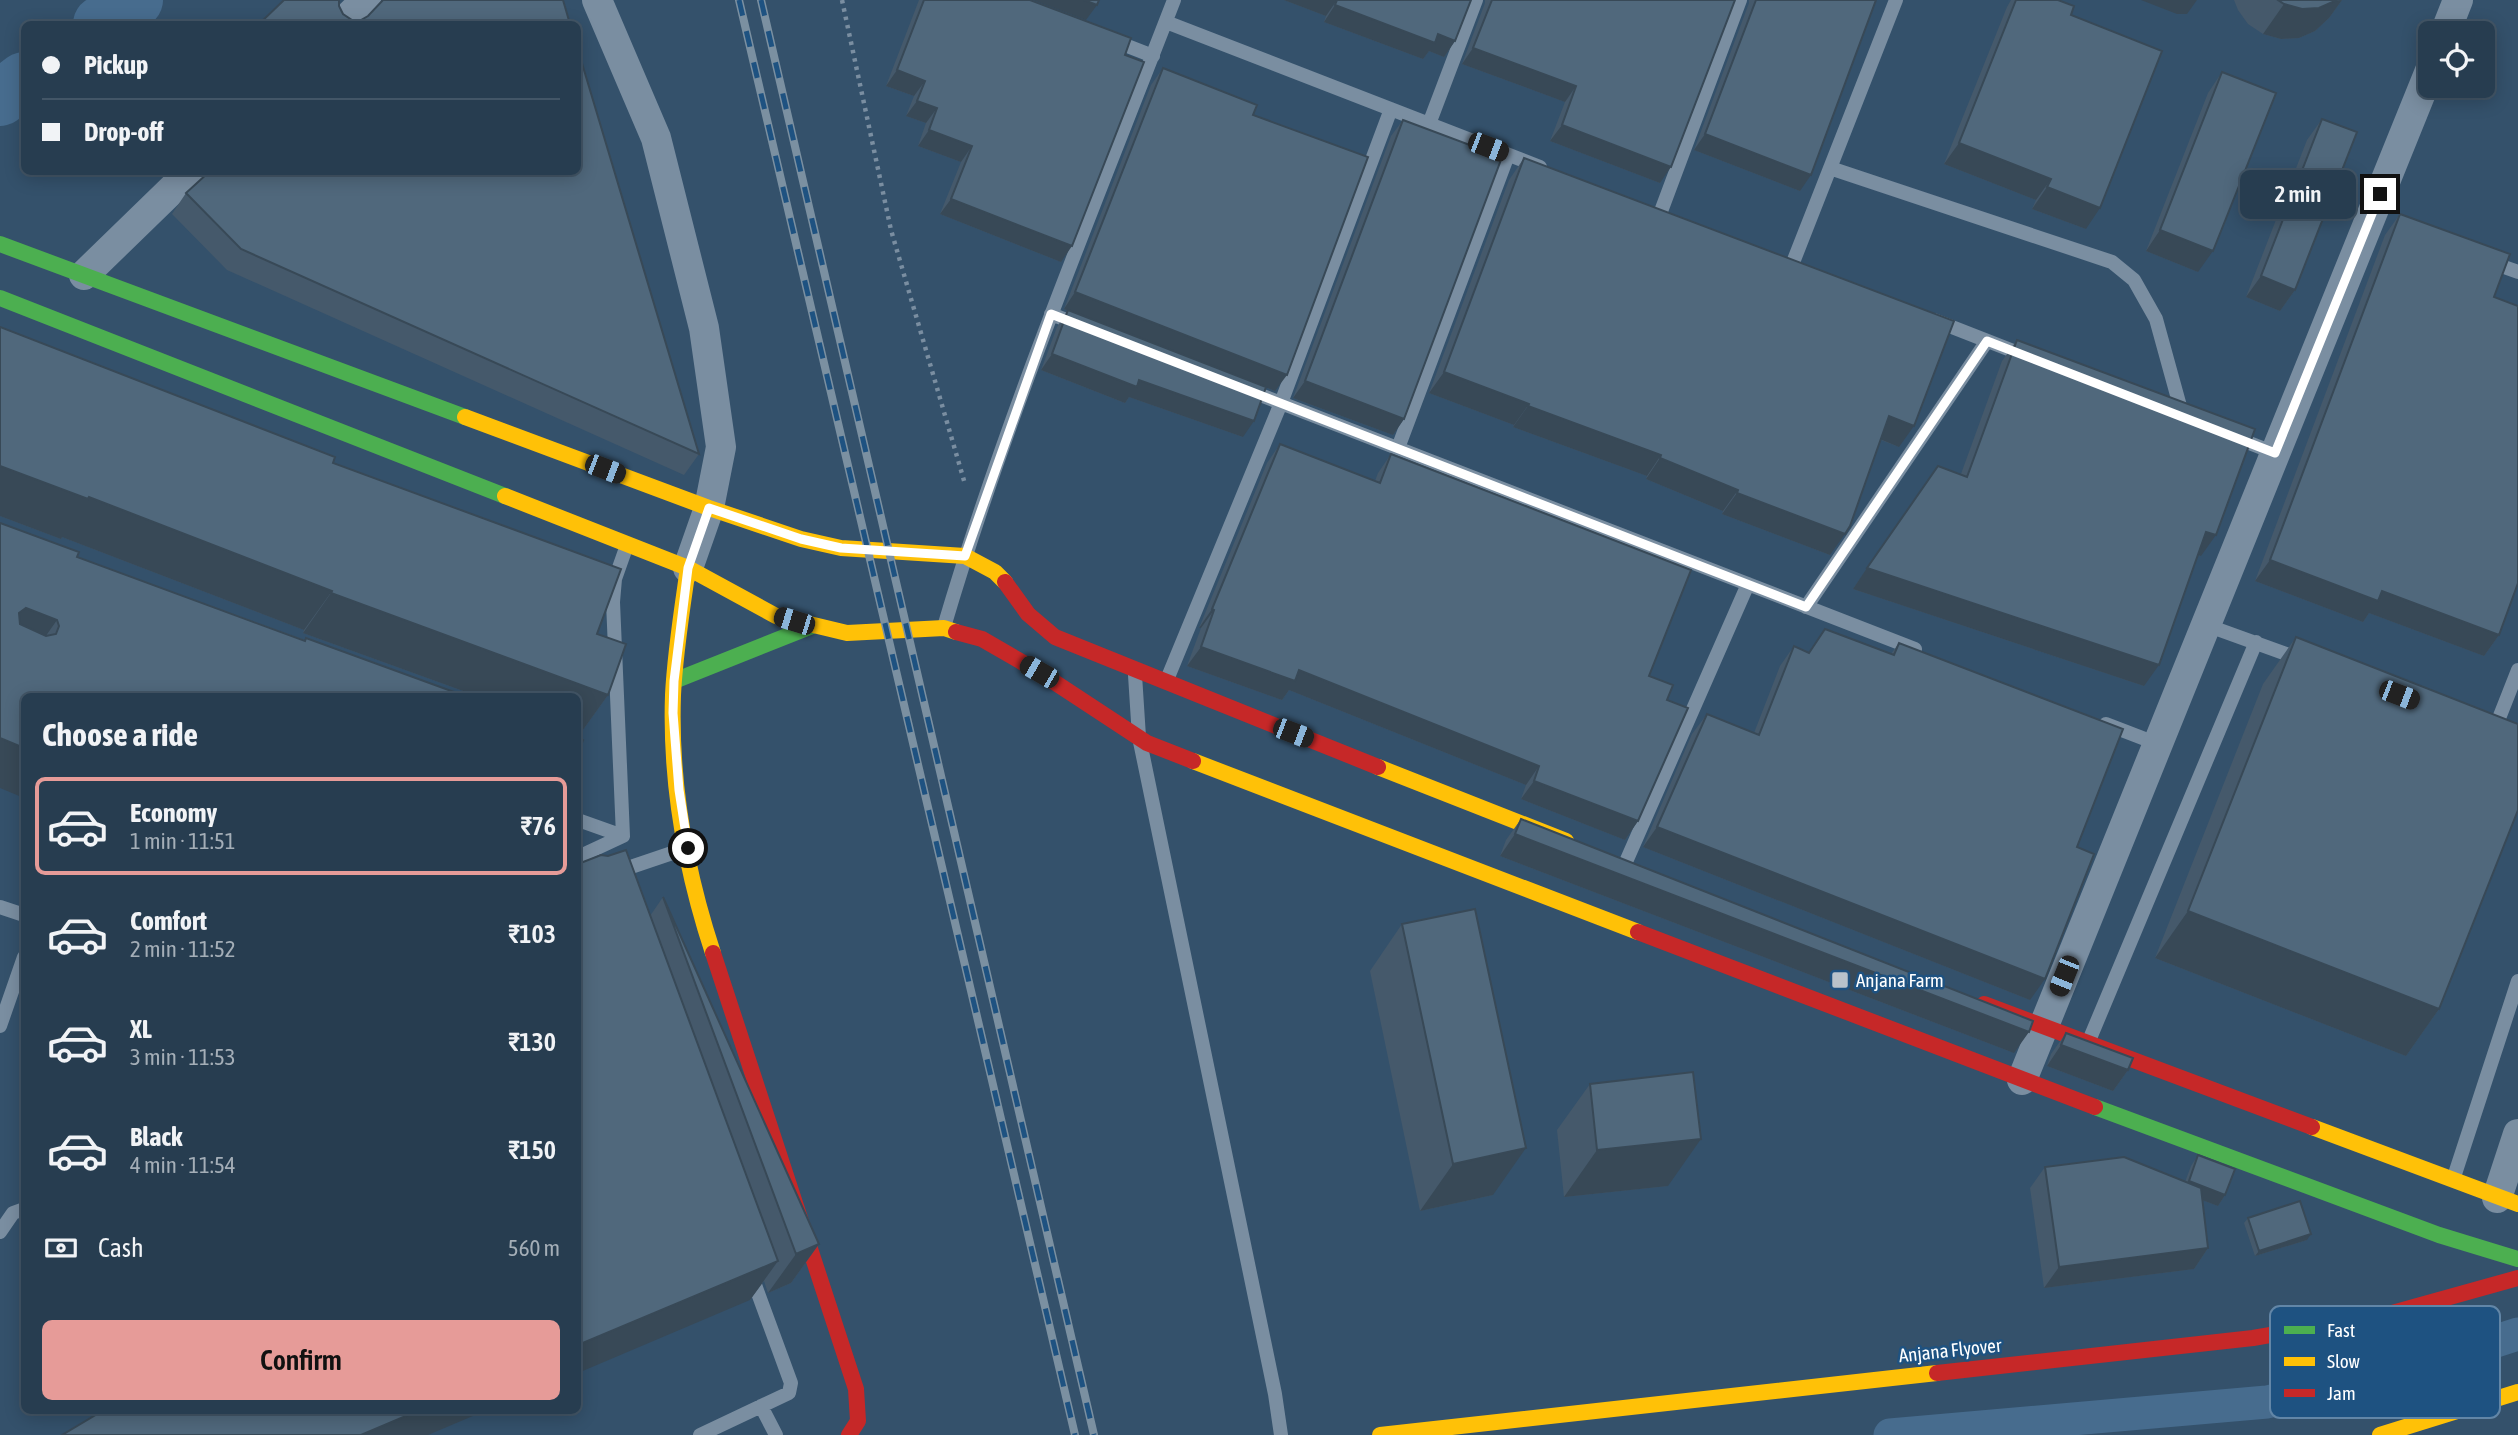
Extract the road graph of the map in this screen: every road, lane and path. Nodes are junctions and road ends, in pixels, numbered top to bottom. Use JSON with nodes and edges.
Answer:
{"nodes":[{"id":1,"x":366,"y":0,"type":"edge"},
{"id":2,"x":597,"y":0,"type":"edge"},
{"id":3,"x":842,"y":0,"type":"edge"},
{"id":4,"x":1174,"y":0,"type":"edge"},
{"id":5,"x":1476,"y":0,"type":"edge"},
{"id":6,"x":1740,"y":0,"type":"edge"},
{"id":7,"x":1896,"y":0,"type":"edge"},
{"id":8,"x":2458,"y":0,"type":"edge"},
{"id":9,"x":344,"y":21,"type":"edge"},
{"id":10,"x":2450,"y":21,"type":"edge"},
{"id":11,"x":1166,"y":22,"type":"junction"},
{"id":12,"x":1104,"y":37,"type":"edge"},
{"id":13,"x":1153,"y":56,"type":"junction"},
{"id":14,"x":2420,"y":98,"type":"edge"},
{"id":15,"x":1391,"y":109,"type":"junction"},
{"id":16,"x":1429,"y":124,"type":"junction"},
{"id":17,"x":1508,"y":155,"type":"junction"},
{"id":18,"x":1830,"y":168,"type":"junction"},
{"id":19,"x":1559,"y":174,"type":"edge"},
{"id":20,"x":187,"y":175,"type":"edge"},
{"id":21,"x":1660,"y":214,"type":"edge"},
{"id":22,"x":0,"y":244,"type":"edge"},
{"id":23,"x":2481,"y":258,"type":"edge"},
{"id":24,"x":1792,"y":265,"type":"edge"},
{"id":25,"x":2518,"y":272,"type":"edge"},
{"id":26,"x":84,"y":275,"type":"junction"},
{"id":27,"x":0,"y":298,"type":"edge"},
{"id":28,"x":1051,"y":314,"type":"junction"},
{"id":29,"x":1922,"y":316,"type":"edge"},
{"id":30,"x":1090,"y":329,"type":"edge"},
{"id":31,"x":1987,"y":341,"type":"junction"},
{"id":32,"x":2036,"y":360,"type":"edge"},
{"id":33,"x":1230,"y":383,"type":"edge"},
{"id":34,"x":1281,"y":403,"type":"junction"},
{"id":35,"x":2183,"y":417,"type":"edge"},
{"id":36,"x":2218,"y":430,"type":"edge"},
{"id":37,"x":1398,"y":448,"type":"junction"},
{"id":38,"x":2275,"y":453,"type":"junction"},
{"id":39,"x":709,"y":508,"type":"junction"},
{"id":40,"x":977,"y":525,"type":"junction"},
{"id":41,"x":627,"y":543,"type":"junction"},
{"id":42,"x":965,"y":556,"type":"junction"},
{"id":43,"x":688,"y":568,"type":"junction"},
{"id":44,"x":1748,"y":584,"type":"junction"},
{"id":45,"x":1806,"y":607,"type":"junction"},
{"id":46,"x":2206,"y":625,"type":"junction"},
{"id":47,"x":811,"y":626,"type":"junction"},
{"id":48,"x":944,"y":628,"type":"junction"},
{"id":49,"x":2256,"y":642,"type":"junction"},
{"id":50,"x":1923,"y":653,"type":"edge"},
{"id":51,"x":2318,"y":665,"type":"edge"},
{"id":52,"x":1134,"y":670,"type":"junction"},
{"id":53,"x":2518,"y":670,"type":"edge"},
{"id":54,"x":674,"y":681,"type":"junction"},
{"id":55,"x":1165,"y":683,"type":"junction"},
{"id":56,"x":2093,"y":719,"type":"edge"},
{"id":57,"x":2494,"y":731,"type":"edge"},
{"id":58,"x":1139,"y":737,"type":"junction"},
{"id":59,"x":2158,"y":744,"type":"junction"},
{"id":60,"x":581,"y":821,"type":"edge"},
{"id":61,"x":623,"y":836,"type":"junction"},
{"id":62,"x":688,"y":848,"type":"junction"},
{"id":63,"x":1587,"y":849,"type":"edge"},
{"id":64,"x":581,"y":856,"type":"edge"},
{"id":65,"x":1625,"y":864,"type":"edge"},
{"id":66,"x":608,"y":888,"type":"edge"},
{"id":67,"x":0,"y":907,"type":"edge"},
{"id":68,"x":21,"y":914,"type":"edge"},
{"id":69,"x":21,"y":966,"type":"edge"},
{"id":70,"x":2518,"y":981,"type":"edge"},
{"id":71,"x":1967,"y":998,"type":"edge"},
{"id":72,"x":0,"y":1026,"type":"edge"},
{"id":73,"x":2043,"y":1028,"type":"junction"},
{"id":74,"x":2087,"y":1044,"type":"junction"},
{"id":75,"x":2022,"y":1080,"type":"junction"},
{"id":76,"x":2518,"y":1134,"type":"edge"},
{"id":77,"x":2453,"y":1181,"type":"junction"},
{"id":78,"x":2508,"y":1201,"type":"edge"},
{"id":79,"x":21,"y":1210,"type":"edge"},
{"id":80,"x":0,"y":1232,"type":"edge"},
{"id":81,"x":2506,"y":1238,"type":"dead end"},
{"id":82,"x":2482,"y":1248,"type":"junction"},
{"id":83,"x":2518,"y":1259,"type":"edge"},
{"id":84,"x":748,"y":1266,"type":"edge"},
{"id":85,"x":2518,"y":1278,"type":"edge"},
{"id":86,"x":2417,"y":1306,"type":"edge"},
{"id":87,"x":2270,"y":1335,"type":"edge"},
{"id":88,"x":2518,"y":1391,"type":"edge"},
{"id":89,"x":2500,"y":1397,"type":"edge"},
{"id":90,"x":761,"y":1406,"type":"junction"},
{"id":91,"x":2433,"y":1418,"type":"edge"},
{"id":92,"x":857,"y":1430,"type":"edge"},
{"id":93,"x":701,"y":1435,"type":"edge"},
{"id":94,"x":776,"y":1435,"type":"edge"},
{"id":95,"x":1281,"y":1435,"type":"edge"},
{"id":96,"x":1380,"y":1435,"type":"edge"},
{"id":97,"x":2380,"y":1435,"type":"edge"}],
"edges":[{"from":1,"to":9,"type":"street"},
{"from":2,"to":39,"type":"street"},
{"from":3,"to":40,"type":"path"},
{"from":4,"to":11,"type":"lane"},
{"from":5,"to":16,"type":"lane"},
{"from":6,"to":21,"type":"lane"},
{"from":7,"to":18,"type":"lane"},
{"from":8,"to":10,"type":"street"},
{"from":11,"to":13,"type":"lane"},
{"from":11,"to":15,"type":"lane"},
{"from":12,"to":13,"type":"lane"},
{"from":13,"to":28,"type":"lane"},
{"from":14,"to":38,"type":"street"},
{"from":15,"to":16,"type":"lane"},
{"from":15,"to":34,"type":"lane"},
{"from":16,"to":17,"type":"lane"},
{"from":17,"to":19,"type":"lane"},
{"from":17,"to":37,"type":"lane"},
{"from":18,"to":24,"type":"lane"},
{"from":18,"to":35,"type":"lane"},
{"from":20,"to":26,"type":"street"},
{"from":22,"to":26,"type":"main road"},
{"from":23,"to":25,"type":"lane"},
{"from":26,"to":39,"type":"main road"},
{"from":27,"to":41,"type":"main road"},
{"from":28,"to":30,"type":"lane"},
{"from":28,"to":40,"type":"lane"},
{"from":29,"to":31,"type":"lane"},
{"from":31,"to":32,"type":"lane"},
{"from":31,"to":45,"type":"lane"},
{"from":33,"to":34,"type":"lane"},
{"from":34,"to":37,"type":"lane"},
{"from":34,"to":55,"type":"lane"},
{"from":36,"to":38,"type":"lane"},
{"from":37,"to":44,"type":"lane"},
{"from":38,"to":46,"type":"street"},
{"from":39,"to":42,"type":"main road"},
{"from":39,"to":43,"type":"street"},
{"from":40,"to":42,"type":"lane"},
{"from":41,"to":43,"type":"main road"},
{"from":41,"to":61,"type":"lane"},
{"from":42,"to":48,"type":"lane"},
{"from":42,"to":52,"type":"main road"},
{"from":43,"to":47,"type":"main road"},
{"from":43,"to":54,"type":"main road"},
{"from":44,"to":45,"type":"lane"},
{"from":44,"to":65,"type":"lane"},
{"from":45,"to":50,"type":"lane"},
{"from":46,"to":49,"type":"lane"},
{"from":46,"to":59,"type":"street"},
{"from":47,"to":48,"type":"main road"},
{"from":47,"to":54,"type":"main road"},
{"from":48,"to":58,"type":"main road"},
{"from":49,"to":51,"type":"lane"},
{"from":49,"to":74,"type":"lane"},
{"from":52,"to":55,"type":"main road"},
{"from":52,"to":58,"type":"lane"},
{"from":53,"to":57,"type":"lane"},
{"from":54,"to":62,"type":"main road"},
{"from":55,"to":63,"type":"main road"},
{"from":56,"to":59,"type":"lane"},
{"from":58,"to":75,"type":"main road"},
{"from":58,"to":95,"type":"lane"},
{"from":59,"to":73,"type":"street"},
{"from":60,"to":61,"type":"lane"},
{"from":61,"to":64,"type":"lane"},
{"from":62,"to":66,"type":"lane"},
{"from":62,"to":92,"type":"main road"},
{"from":67,"to":68,"type":"lane"},
{"from":69,"to":72,"type":"lane"},
{"from":70,"to":77,"type":"lane"},
{"from":71,"to":73,"type":"main road"},
{"from":73,"to":74,"type":"main road"},
{"from":73,"to":75,"type":"street"},
{"from":74,"to":77,"type":"main road"},
{"from":75,"to":82,"type":"main road"},
{"from":76,"to":78,"type":"street"},
{"from":77,"to":78,"type":"main road"},
{"from":79,"to":80,"type":"lane"},
{"from":81,"to":82,"type":"main road"},
{"from":82,"to":83,"type":"main road"},
{"from":84,"to":90,"type":"lane"},
{"from":85,"to":86,"type":"main road","name":"Anjana Flyover"},
{"from":87,"to":96,"type":"main road","name":"Anjana Flyover"},
{"from":88,"to":89,"type":"main road"},
{"from":90,"to":93,"type":"lane"},
{"from":90,"to":94,"type":"lane"},
{"from":91,"to":97,"type":"main road"}]}
